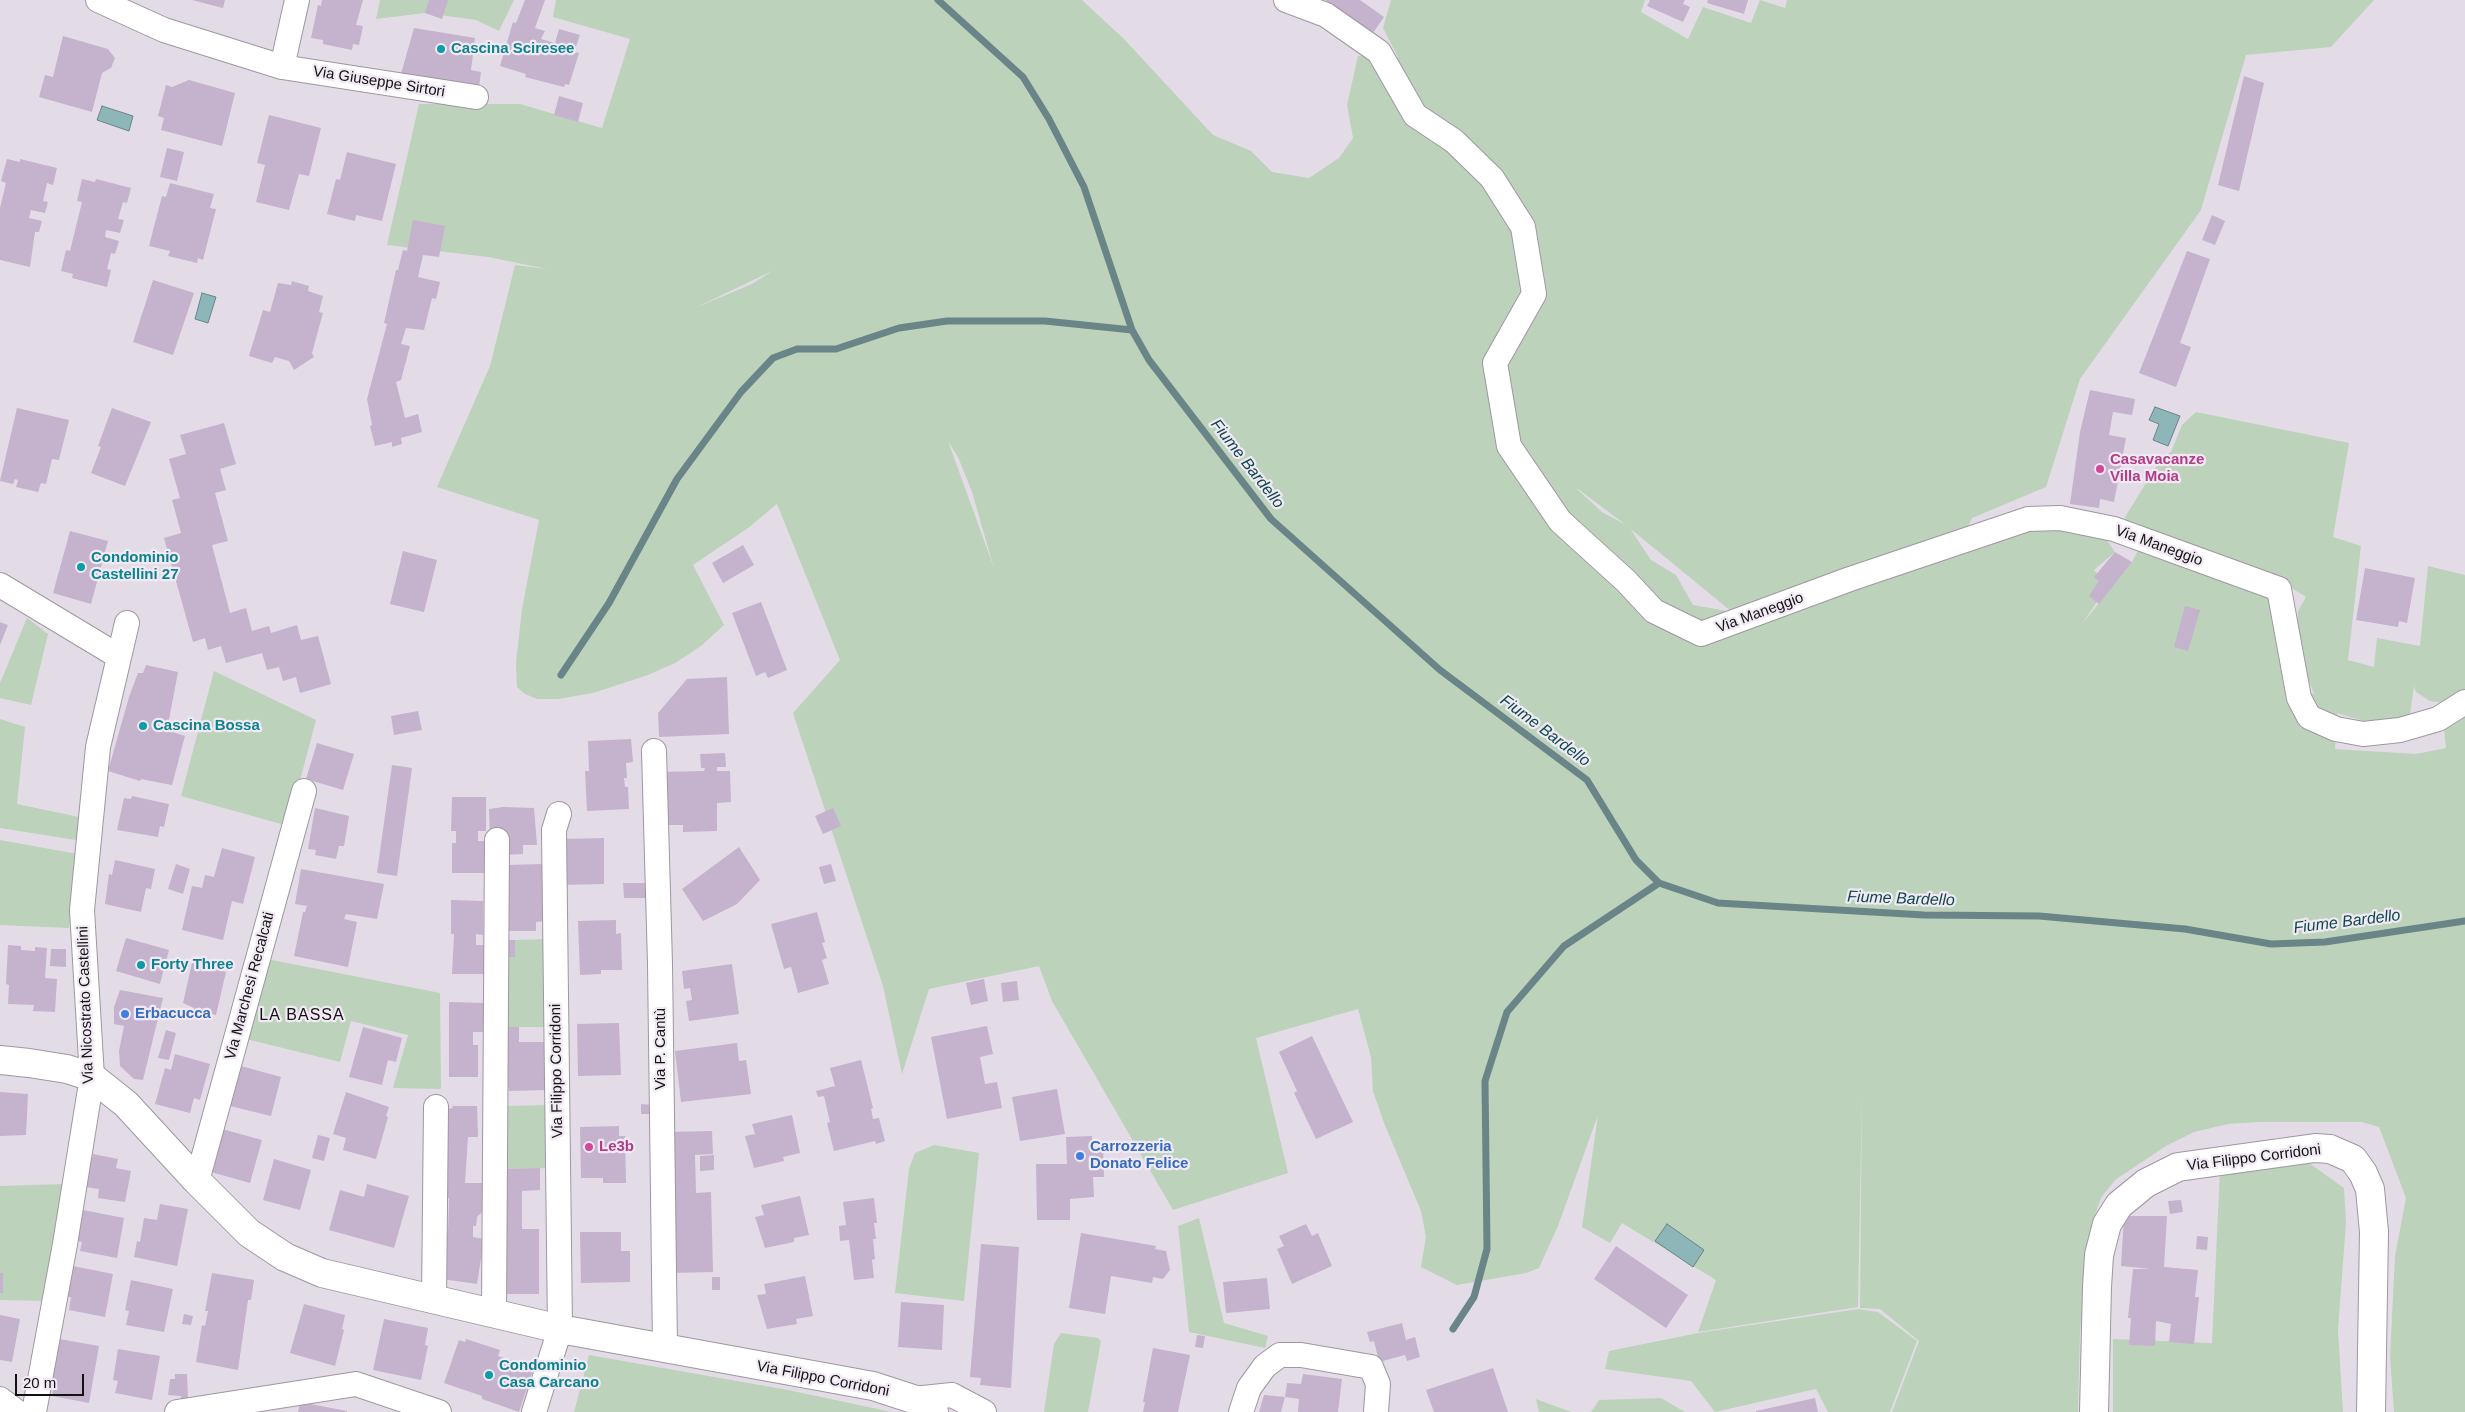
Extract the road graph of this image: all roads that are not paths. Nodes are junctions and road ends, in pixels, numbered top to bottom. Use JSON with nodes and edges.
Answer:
{"nodes":[{"id":1,"x":98,"y":0,"type":"edge"},
{"id":2,"x":297,"y":0,"type":"edge"},
{"id":3,"x":1286,"y":0,"type":"edge"},
{"id":4,"x":282,"y":67,"type":"junction"},
{"id":5,"x":476,"y":97,"type":"dead end"},
{"id":6,"x":0,"y":585,"type":"edge"},
{"id":7,"x":127,"y":624,"type":"dead end"},
{"id":8,"x":118,"y":656,"type":"junction"},
{"id":9,"x":2465,"y":702,"type":"edge"},
{"id":10,"x":654,"y":751,"type":"dead end"},
{"id":11,"x":304,"y":791,"type":"dead end"},
{"id":12,"x":559,"y":814,"type":"dead end"},
{"id":13,"x":497,"y":840,"type":"dead end"},
{"id":14,"x":0,"y":1060,"type":"edge"},
{"id":15,"x":92,"y":1077,"type":"junction"},
{"id":16,"x":436,"y":1107,"type":"dead end"},
{"id":17,"x":196,"y":1181,"type":"junction"},
{"id":18,"x":434,"y":1302,"type":"junction"},
{"id":19,"x":494,"y":1314,"type":"junction"},
{"id":20,"x":560,"y":1329,"type":"junction"},
{"id":21,"x":665,"y":1347,"type":"junction"},
{"id":22,"x":0,"y":1399,"type":"edge"},
{"id":23,"x":924,"y":1406,"type":"edge"},
{"id":24,"x":17,"y":1412,"type":"edge"},
{"id":25,"x":34,"y":1412,"type":"edge"},
{"id":26,"x":177,"y":1412,"type":"edge"},
{"id":27,"x":439,"y":1412,"type":"edge"},
{"id":28,"x":534,"y":1412,"type":"edge"},
{"id":29,"x":984,"y":1412,"type":"edge"},
{"id":30,"x":1241,"y":1412,"type":"edge"},
{"id":31,"x":1376,"y":1412,"type":"edge"},
{"id":32,"x":2094,"y":1412,"type":"edge"},
{"id":33,"x":2371,"y":1412,"type":"edge"}],
"edges":[{"from":1,"to":4,"type":"street","name":"Via Giuseppe Sirtori"},
{"from":2,"to":4,"type":"street"},
{"from":3,"to":9,"type":"street","name":"Via Maneggio"},
{"from":4,"to":5,"type":"street","name":"Via Giuseppe Sirtori"},
{"from":6,"to":8,"type":"street"},
{"from":7,"to":8,"type":"street","name":"Via Nicostrato Castellini"},
{"from":8,"to":15,"type":"street","name":"Via Nicostrato Castellini"},
{"from":10,"to":21,"type":"street","name":"Via P. Cantù"},
{"from":11,"to":17,"type":"street","name":"Via Marchesi Recalcati"},
{"from":12,"to":20,"type":"street","name":"Via Filippo Corridoni"},
{"from":13,"to":19,"type":"street"},
{"from":14,"to":15,"type":"street","name":"Via Filippo Corridoni"},
{"from":15,"to":17,"type":"street","name":"Via Filippo Corridoni"},
{"from":15,"to":25,"type":"street","name":"Via Nicostrato Castellini"},
{"from":16,"to":18,"type":"street"},
{"from":17,"to":18,"type":"street","name":"Via Filippo Corridoni"},
{"from":18,"to":19,"type":"street","name":"Via Filippo Corridoni"},
{"from":19,"to":20,"type":"street","name":"Via Filippo Corridoni"},
{"from":20,"to":21,"type":"street","name":"Via Filippo Corridoni"},
{"from":20,"to":28,"type":"street"},
{"from":21,"to":23,"type":"street","name":"Via Filippo Corridoni"},
{"from":22,"to":24,"type":"street"},
{"from":23,"to":29,"type":"street"},
{"from":26,"to":27,"type":"street"},
{"from":30,"to":31,"type":"street"},
{"from":32,"to":33,"type":"street","name":"Via Filippo Corridoni"}]}
